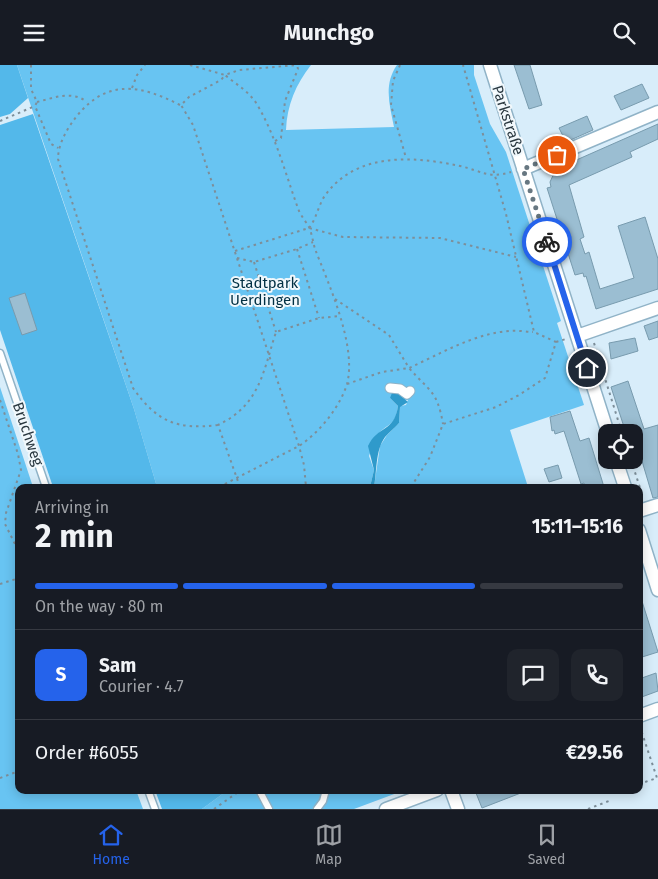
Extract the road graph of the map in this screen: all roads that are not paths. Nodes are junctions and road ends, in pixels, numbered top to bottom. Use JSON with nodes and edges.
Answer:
{"nodes":[{"id":1,"x":490,"y":65,"type":"edge"},
{"id":2,"x":658,"y":112,"type":"edge"},
{"id":3,"x":523,"y":169,"type":"junction"},
{"id":4,"x":658,"y":308,"type":"edge"},
{"id":5,"x":577,"y":336,"type":"junction"},
{"id":6,"x":0,"y":353,"type":"edge"},
{"id":7,"x":390,"y":388,"type":"dead end"},
{"id":8,"x":410,"y":391,"type":"dead end"},
{"id":9,"x":605,"y":424,"type":"edge"},
{"id":10,"x":619,"y":469,"type":"edge"},
{"id":11,"x":45,"y":484,"type":"edge"},
{"id":12,"x":624,"y":484,"type":"edge"},
{"id":13,"x":643,"y":543,"type":"edge"},
{"id":14,"x":658,"y":590,"type":"edge"},
{"id":15,"x":658,"y":709,"type":"edge"},
{"id":16,"x":643,"y":715,"type":"edge"},
{"id":17,"x":149,"y":794,"type":"edge"},
{"id":18,"x":261,"y":794,"type":"edge"},
{"id":19,"x":325,"y":794,"type":"edge"},
{"id":20,"x":429,"y":794,"type":"edge"},
{"id":21,"x":452,"y":794,"type":"edge"},
{"id":22,"x":406,"y":806,"type":"edge"},
{"id":23,"x":155,"y":809,"type":"edge"},
{"id":24,"x":269,"y":809,"type":"edge"},
{"id":25,"x":317,"y":809,"type":"edge"},
{"id":26,"x":386,"y":809,"type":"edge"},
{"id":27,"x":458,"y":809,"type":"edge"}],
"edges":[{"from":1,"to":3,"type":"street","name":"Parkstraße"},
{"from":2,"to":3,"type":"street"},
{"from":3,"to":5,"type":"street","name":"Parkstraße"},
{"from":4,"to":5,"type":"street"},
{"from":5,"to":9,"type":"street","name":"Parkstraße"},
{"from":6,"to":11,"type":"lane","name":"Bruchweg"},
{"from":7,"to":8,"type":"street"},
{"from":10,"to":12,"type":"street"},
{"from":13,"to":14,"type":"street"},
{"from":15,"to":16,"type":"street"},
{"from":17,"to":23,"type":"lane"},
{"from":18,"to":24,"type":"lane"},
{"from":19,"to":25,"type":"lane"},
{"from":20,"to":22,"type":"street"},
{"from":21,"to":27,"type":"street"},
{"from":22,"to":26,"type":"street"}]}
